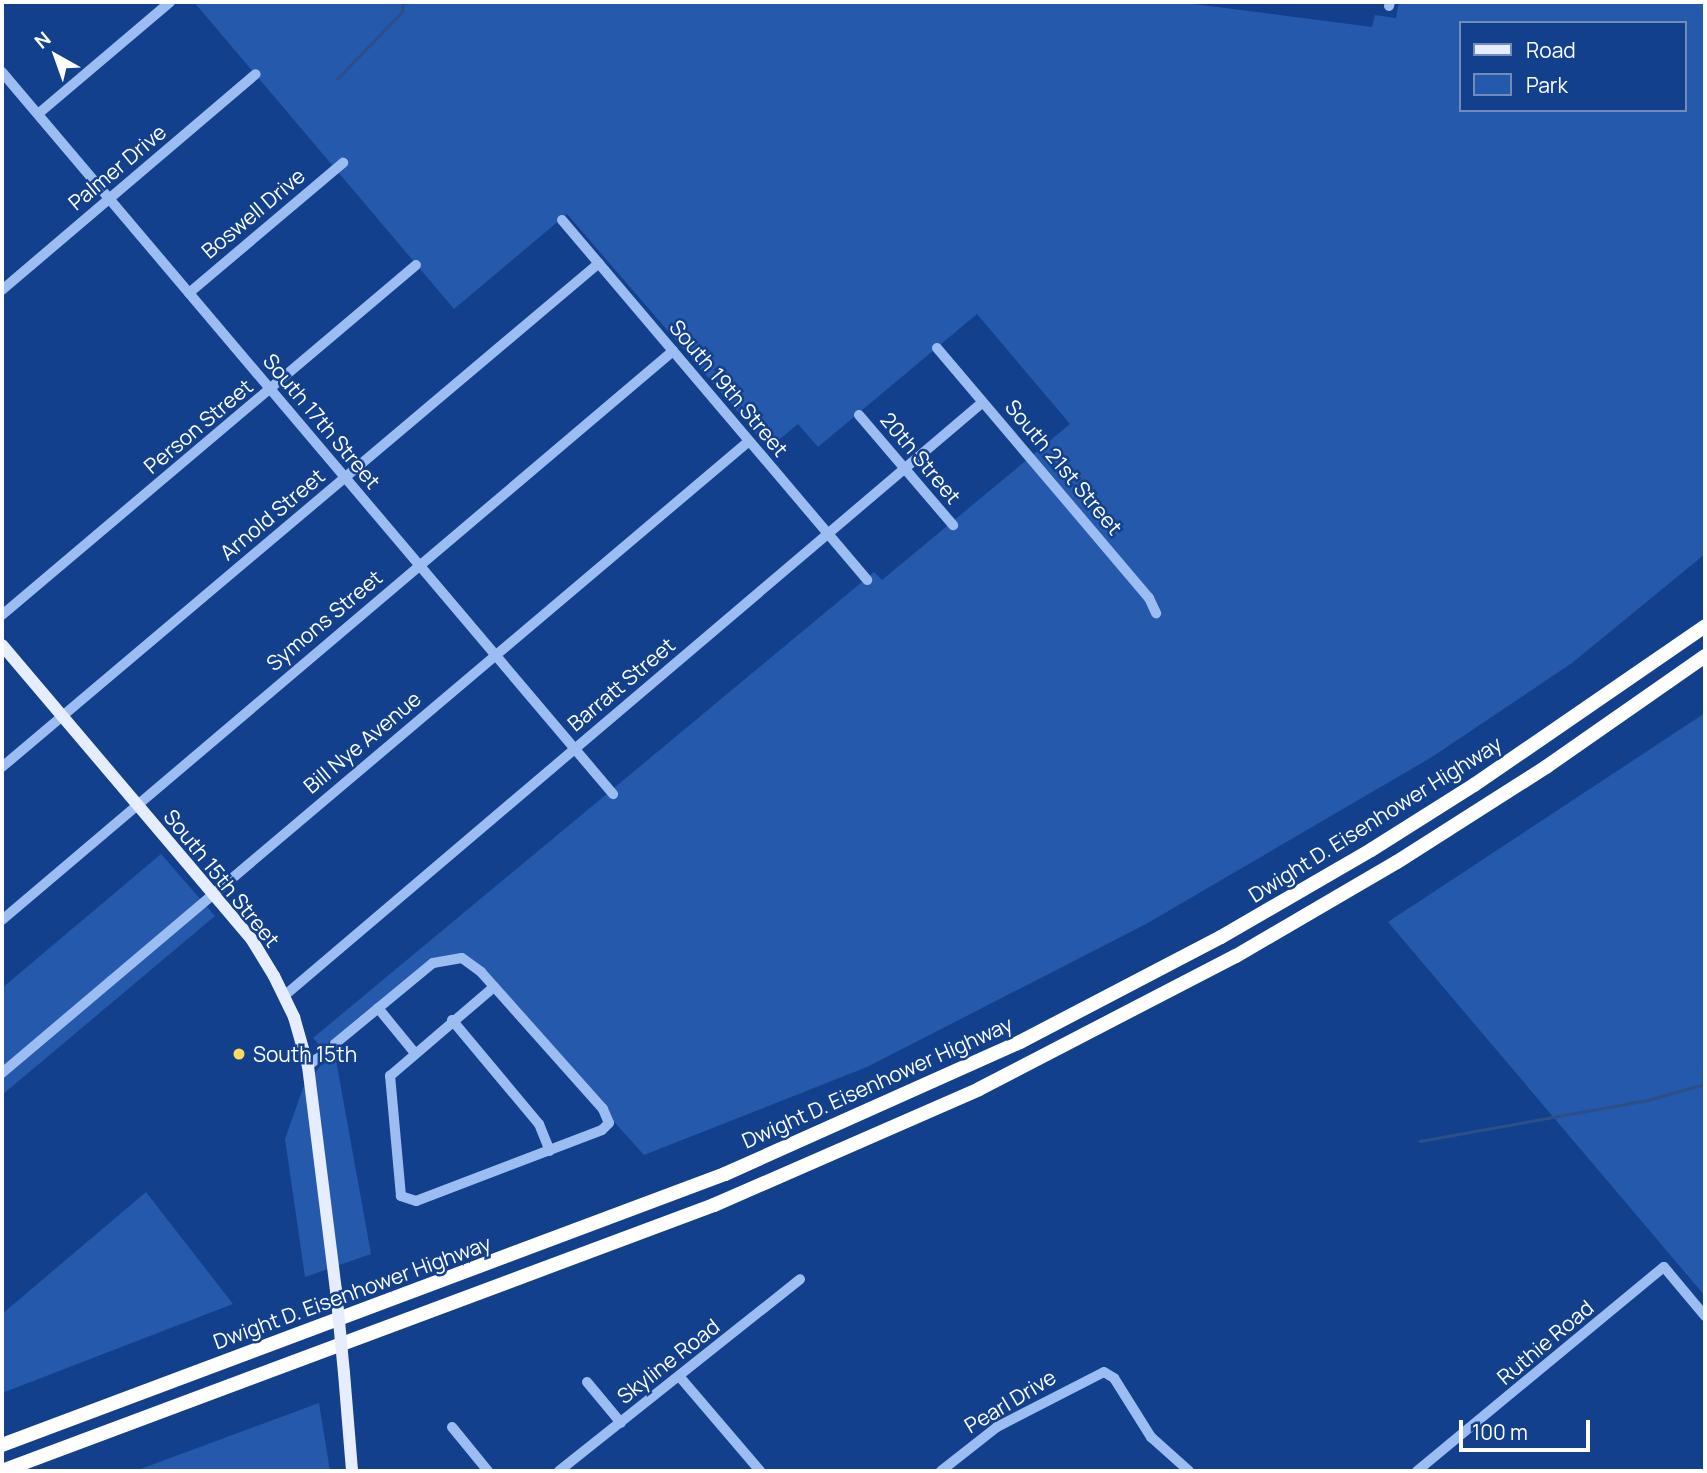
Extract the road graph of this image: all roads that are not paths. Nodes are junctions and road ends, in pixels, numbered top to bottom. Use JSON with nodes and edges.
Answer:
{"nodes":[{"id":1,"x":170,"y":2,"type":"edge"},
{"id":2,"x":2,"y":72,"type":"edge"},
{"id":3,"x":256,"y":74,"type":"dead end"},
{"id":4,"x":38,"y":114,"type":"junction"},
{"id":5,"x":343,"y":163,"type":"dead end"},
{"id":6,"x":109,"y":199,"type":"junction"},
{"id":7,"x":562,"y":220,"type":"dead end"},
{"id":8,"x":599,"y":264,"type":"junction"},
{"id":9,"x":416,"y":265,"type":"dead end"},
{"id":10,"x":2,"y":290,"type":"edge"},
{"id":11,"x":189,"y":293,"type":"junction"},
{"id":12,"x":937,"y":348,"type":"dead end"},
{"id":13,"x":673,"y":351,"type":"junction"},
{"id":14,"x":271,"y":390,"type":"junction"},
{"id":15,"x":983,"y":402,"type":"junction"},
{"id":16,"x":859,"y":415,"type":"dead end"},
{"id":17,"x":749,"y":441,"type":"junction"},
{"id":18,"x":905,"y":469,"type":"junction"},
{"id":19,"x":345,"y":478,"type":"junction"},
{"id":20,"x":953,"y":525,"type":"dead end"},
{"id":21,"x":828,"y":534,"type":"junction"},
{"id":22,"x":419,"y":565,"type":"junction"},
{"id":23,"x":867,"y":580,"type":"dead end"},
{"id":24,"x":1156,"y":613,"type":"dead end"},
{"id":25,"x":2,"y":615,"type":"edge"},
{"id":26,"x":1705,"y":626,"type":"edge"},
{"id":27,"x":2,"y":645,"type":"edge"},
{"id":28,"x":495,"y":655,"type":"junction"},
{"id":29,"x":1705,"y":656,"type":"edge"},
{"id":30,"x":62,"y":716,"type":"junction"},
{"id":31,"x":575,"y":749,"type":"junction"},
{"id":32,"x":2,"y":767,"type":"edge"},
{"id":33,"x":613,"y":794,"type":"dead end"},
{"id":34,"x":136,"y":804,"type":"junction"},
{"id":35,"x":212,"y":893,"type":"junction"},
{"id":36,"x":2,"y":920,"type":"edge"},
{"id":37,"x":494,"y":987,"type":"junction"},
{"id":38,"x":284,"y":996,"type":"junction"},
{"id":39,"x":378,"y":1009,"type":"junction"},
{"id":40,"x":452,"y":1020,"type":"junction"},
{"id":41,"x":414,"y":1052,"type":"junction"},
{"id":42,"x":308,"y":1066,"type":"junction"},
{"id":43,"x":2,"y":1073,"type":"edge"},
{"id":44,"x":550,"y":1151,"type":"junction"},
{"id":45,"x":800,"y":1279,"type":"dead end"},
{"id":46,"x":1705,"y":1316,"type":"edge"},
{"id":47,"x":679,"y":1377,"type":"junction"},
{"id":48,"x":587,"y":1382,"type":"dead end"},
{"id":49,"x":621,"y":1423,"type":"junction"},
{"id":50,"x":452,"y":1427,"type":"dead end"},
{"id":51,"x":2,"y":1445,"type":"edge"},
{"id":52,"x":2,"y":1471,"type":"edge"},
{"id":53,"x":352,"y":1471,"type":"edge"},
{"id":54,"x":488,"y":1471,"type":"edge"},
{"id":55,"x":559,"y":1471,"type":"edge"},
{"id":56,"x":760,"y":1471,"type":"edge"},
{"id":57,"x":942,"y":1471,"type":"edge"},
{"id":58,"x":1189,"y":1471,"type":"edge"},
{"id":59,"x":1417,"y":1471,"type":"edge"}],
"edges":[{"from":1,"to":4,"type":"street"},
{"from":2,"to":4,"type":"street","name":"South 17th Street"},
{"from":3,"to":6,"type":"street","name":"Palmer Drive"},
{"from":4,"to":6,"type":"street","name":"South 17th Street"},
{"from":5,"to":11,"type":"street","name":"Boswell Drive"},
{"from":6,"to":10,"type":"street","name":"Palmer Drive"},
{"from":6,"to":11,"type":"street","name":"South 17th Street"},
{"from":7,"to":8,"type":"street","name":"South 19th Street"},
{"from":8,"to":13,"type":"street","name":"South 19th Street"},
{"from":8,"to":19,"type":"street","name":"Arnold Street"},
{"from":9,"to":14,"type":"street","name":"Person Street"},
{"from":11,"to":14,"type":"street","name":"South 17th Street"},
{"from":12,"to":15,"type":"street","name":"South 21st Street"},
{"from":13,"to":17,"type":"street","name":"South 19th Street"},
{"from":13,"to":22,"type":"street","name":"Symons Street"},
{"from":14,"to":19,"type":"street","name":"South 17th Street"},
{"from":14,"to":25,"type":"street","name":"Person Street"},
{"from":15,"to":18,"type":"street","name":"Barratt Street"},
{"from":15,"to":24,"type":"street","name":"South 21st Street"},
{"from":16,"to":18,"type":"street","name":"20th Street"},
{"from":17,"to":21,"type":"street","name":"South 19th Street"},
{"from":17,"to":28,"type":"street","name":"Bill Nye Avenue"},
{"from":18,"to":20,"type":"street","name":"20th Street"},
{"from":18,"to":21,"type":"street","name":"Barratt Street"},
{"from":19,"to":22,"type":"street","name":"South 17th Street"},
{"from":19,"to":30,"type":"street","name":"Arnold Street"},
{"from":21,"to":23,"type":"street","name":"South 19th Street"},
{"from":21,"to":31,"type":"street","name":"Barratt Street"},
{"from":22,"to":28,"type":"street","name":"South 17th Street"},
{"from":22,"to":34,"type":"street","name":"Symons Street"},
{"from":26,"to":51,"type":"highway","name":"Dwight D. Eisenhower Highway"},
{"from":27,"to":30,"type":"main road","name":"South 15th Street"},
{"from":28,"to":31,"type":"street","name":"South 17th Street"},
{"from":28,"to":35,"type":"street","name":"Bill Nye Avenue"},
{"from":29,"to":52,"type":"highway","name":"Dwight D. Eisenhower Highway"},
{"from":30,"to":32,"type":"street","name":"Arnold Street"},
{"from":30,"to":34,"type":"main road","name":"South 15th Street"},
{"from":31,"to":33,"type":"street","name":"South 17th Street"},
{"from":31,"to":38,"type":"street","name":"Barratt Street"},
{"from":34,"to":35,"type":"main road","name":"South 15th Street"},
{"from":34,"to":36,"type":"street","name":"Symons Street"},
{"from":35,"to":38,"type":"main road","name":"South 15th Street"},
{"from":35,"to":43,"type":"street","name":"Bill Nye Avenue"},
{"from":37,"to":39,"type":"street"},
{"from":37,"to":40,"type":"street"},
{"from":37,"to":44,"type":"street"},
{"from":38,"to":42,"type":"main road","name":"South 15th Street"},
{"from":39,"to":41,"type":"street"},
{"from":39,"to":42,"type":"street"},
{"from":40,"to":41,"type":"street"},
{"from":40,"to":44,"type":"street"},
{"from":41,"to":44,"type":"street"},
{"from":42,"to":53,"type":"main road","name":"South 15th Street","bridge":true},
{"from":45,"to":47,"type":"street","name":"Skyline Road"},
{"from":46,"to":59,"type":"street","name":"Ruthie Road"},
{"from":47,"to":49,"type":"street","name":"Skyline Road"},
{"from":47,"to":56,"type":"street"},
{"from":48,"to":49,"type":"street"},
{"from":49,"to":55,"type":"street","name":"Skyline Road"},
{"from":50,"to":54,"type":"street"},
{"from":57,"to":58,"type":"street","name":"Pearl Drive"}]}
